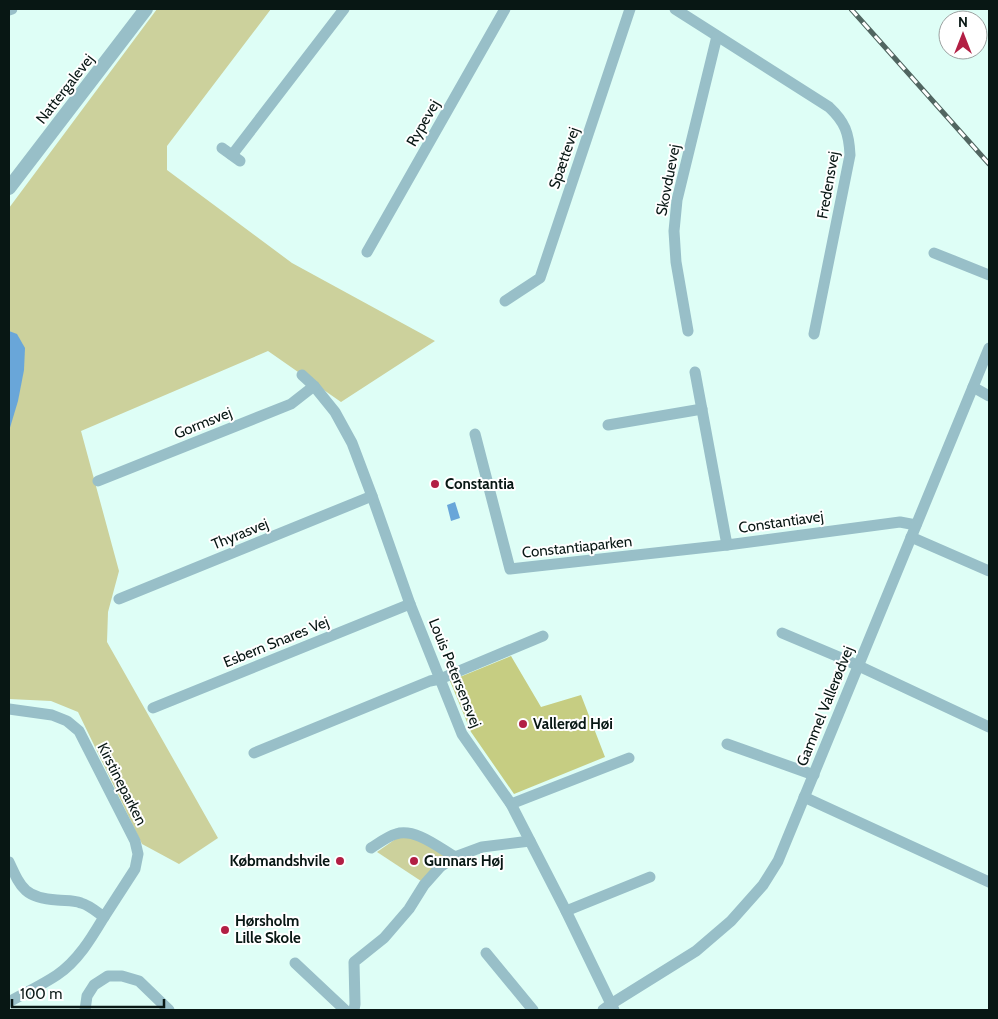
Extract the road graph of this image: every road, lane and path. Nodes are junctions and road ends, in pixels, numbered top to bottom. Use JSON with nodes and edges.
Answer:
{"nodes":[{"id":1,"x":145,"y":9,"type":"edge"},
{"id":2,"x":344,"y":9,"type":"edge"},
{"id":3,"x":505,"y":9,"type":"edge"},
{"id":4,"x":630,"y":9,"type":"edge"},
{"id":5,"x":677,"y":9,"type":"edge"},
{"id":6,"x":717,"y":36,"type":"junction"},
{"id":7,"x":222,"y":148,"type":"dead end"},
{"id":8,"x":9,"y":188,"type":"edge"},
{"id":9,"x":367,"y":252,"type":"dead end"},
{"id":10,"x":934,"y":253,"type":"dead end"},
{"id":11,"x":989,"y":275,"type":"edge"},
{"id":12,"x":505,"y":301,"type":"dead end"},
{"id":13,"x":688,"y":331,"type":"dead end"},
{"id":14,"x":814,"y":334,"type":"dead end"},
{"id":15,"x":989,"y":348,"type":"edge"},
{"id":16,"x":695,"y":372,"type":"dead end"},
{"id":17,"x":302,"y":375,"type":"dead end"},
{"id":18,"x":314,"y":386,"type":"junction"},
{"id":19,"x":973,"y":387,"type":"junction"},
{"id":20,"x":989,"y":396,"type":"edge"},
{"id":21,"x":702,"y":409,"type":"junction"},
{"id":22,"x":608,"y":426,"type":"dead end"},
{"id":23,"x":475,"y":434,"type":"dead end"},
{"id":24,"x":98,"y":481,"type":"dead end"},
{"id":25,"x":372,"y":496,"type":"junction"},
{"id":26,"x":916,"y":525,"type":"junction"},
{"id":27,"x":911,"y":538,"type":"junction"},
{"id":28,"x":727,"y":545,"type":"junction"},
{"id":29,"x":989,"y":571,"type":"edge"},
{"id":30,"x":119,"y":599,"type":"dead end"},
{"id":31,"x":410,"y":604,"type":"junction"},
{"id":32,"x":782,"y":633,"type":"dead end"},
{"id":33,"x":543,"y":636,"type":"dead end"},
{"id":34,"x":858,"y":666,"type":"junction"},
{"id":35,"x":440,"y":679,"type":"junction"},
{"id":36,"x":153,"y":708,"type":"dead end"},
{"id":37,"x":9,"y":709,"type":"edge"},
{"id":38,"x":989,"y":727,"type":"edge"},
{"id":39,"x":727,"y":744,"type":"dead end"},
{"id":40,"x":254,"y":753,"type":"dead end"},
{"id":41,"x":629,"y":758,"type":"dead end"},
{"id":42,"x":814,"y":775,"type":"junction"},
{"id":43,"x":804,"y":797,"type":"junction"},
{"id":44,"x":511,"y":804,"type":"junction"},
{"id":45,"x":530,"y":841,"type":"junction"},
{"id":46,"x":371,"y":848,"type":"dead end"},
{"id":47,"x":454,"y":857,"type":"junction"},
{"id":48,"x":9,"y":862,"type":"edge"},
{"id":49,"x":650,"y":877,"type":"dead end"},
{"id":50,"x":989,"y":882,"type":"edge"},
{"id":51,"x":566,"y":911,"type":"junction"},
{"id":52,"x":104,"y":917,"type":"junction"},
{"id":53,"x":486,"y":953,"type":"dead end"},
{"id":54,"x":295,"y":963,"type":"dead end"},
{"id":55,"x":9,"y":1002,"type":"edge"},
{"id":56,"x":609,"y":1008,"type":"edge"},
{"id":57,"x":85,"y":1010,"type":"edge"},
{"id":58,"x":169,"y":1010,"type":"edge"},
{"id":59,"x":345,"y":1010,"type":"edge"},
{"id":60,"x":354,"y":1010,"type":"edge"},
{"id":61,"x":533,"y":1010,"type":"edge"}],
"edges":[{"from":1,"to":8,"type":"street","name":"Nattergalevej"},
{"from":2,"to":7,"type":"street"},
{"from":3,"to":9,"type":"street","name":"Rypevej"},
{"from":4,"to":12,"type":"street","name":"Spættevej"},
{"from":5,"to":6,"type":"street","name":"Fredensvej"},
{"from":6,"to":13,"type":"street","name":"Skovduevej"},
{"from":6,"to":14,"type":"street","name":"Fredensvej"},
{"from":10,"to":11,"type":"street"},
{"from":15,"to":19,"type":"street","name":"Gammel Vallerødvej"},
{"from":16,"to":21,"type":"street","name":"Constantiavej"},
{"from":17,"to":18,"type":"street","name":"Louis Petersensvej"},
{"from":18,"to":24,"type":"street","name":"Gormsvej"},
{"from":18,"to":25,"type":"street","name":"Louis Petersensvej"},
{"from":19,"to":20,"type":"street"},
{"from":19,"to":26,"type":"street","name":"Gammel Vallerødvej"},
{"from":21,"to":22,"type":"street"},
{"from":21,"to":28,"type":"street","name":"Constantiavej"},
{"from":23,"to":28,"type":"street","name":"Constantiaparken"},
{"from":25,"to":30,"type":"street","name":"Thyrasvej"},
{"from":25,"to":31,"type":"street","name":"Louis Petersensvej"},
{"from":26,"to":27,"type":"street","name":"Gammel Vallerødvej"},
{"from":26,"to":28,"type":"street","name":"Constantiavej"},
{"from":27,"to":29,"type":"street"},
{"from":27,"to":34,"type":"street","name":"Gammel Vallerødvej"},
{"from":31,"to":35,"type":"street","name":"Louis Petersensvej"},
{"from":31,"to":36,"type":"street","name":"Esbern Snares Vej"},
{"from":32,"to":34,"type":"street"},
{"from":33,"to":35,"type":"street"},
{"from":34,"to":38,"type":"street"},
{"from":34,"to":42,"type":"street","name":"Gammel Vallerødvej"},
{"from":35,"to":40,"type":"street"},
{"from":35,"to":44,"type":"street","name":"Louis Petersensvej"},
{"from":37,"to":52,"type":"street","name":"Kirstineparken"},
{"from":39,"to":42,"type":"street"},
{"from":41,"to":44,"type":"street"},
{"from":42,"to":43,"type":"street","name":"Gammel Vallerødvej"},
{"from":43,"to":50,"type":"street"},
{"from":43,"to":56,"type":"street","name":"Gammel Vallerødvej"},
{"from":44,"to":45,"type":"street","name":"Louis Petersensvej"},
{"from":45,"to":47,"type":"street"},
{"from":45,"to":51,"type":"street","name":"Louis Petersensvej"},
{"from":46,"to":47,"type":"street"},
{"from":47,"to":60,"type":"street"},
{"from":48,"to":52,"type":"street"},
{"from":49,"to":51,"type":"street"},
{"from":51,"to":56,"type":"street","name":"Louis Petersensvej"},
{"from":52,"to":55,"type":"street","name":"Kirstineparken"},
{"from":53,"to":61,"type":"street"},
{"from":54,"to":59,"type":"street"},
{"from":57,"to":58,"type":"street"}]}
